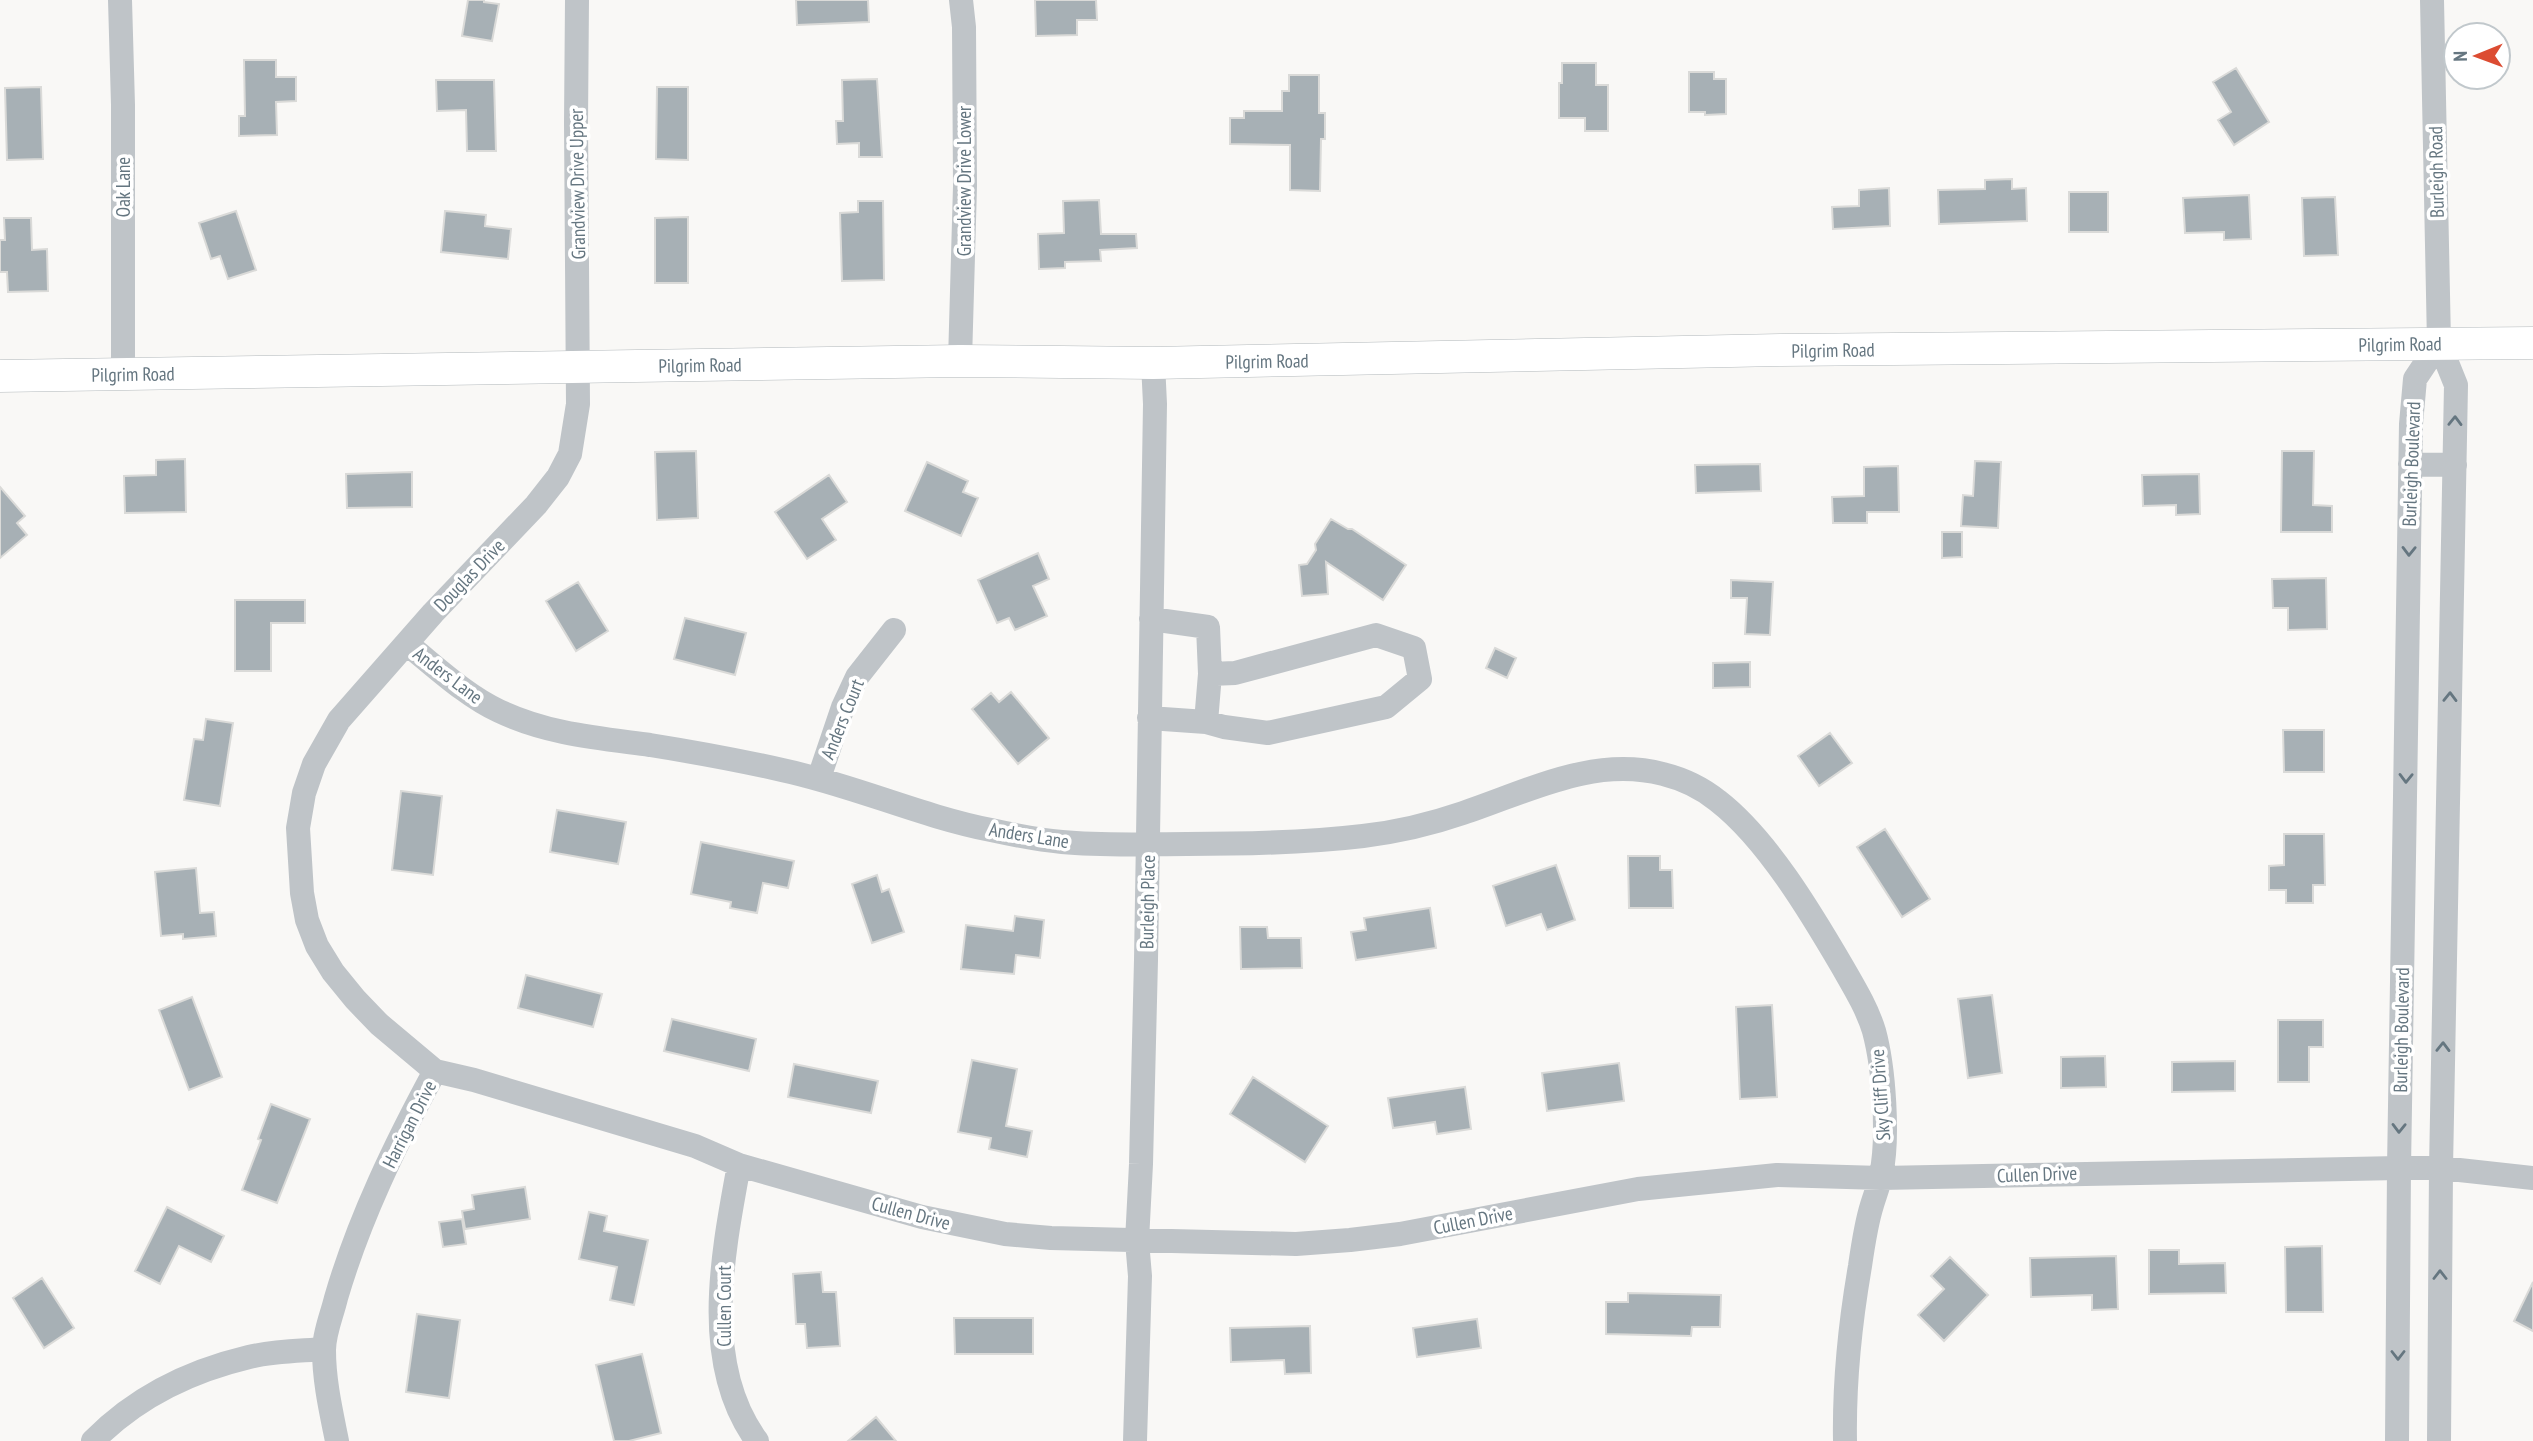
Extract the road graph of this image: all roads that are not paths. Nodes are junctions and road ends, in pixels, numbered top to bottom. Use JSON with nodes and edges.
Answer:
{"nodes":[{"id":1,"x":120,"y":0,"type":"edge"},
{"id":2,"x":577,"y":0,"type":"edge"},
{"id":3,"x":961,"y":0,"type":"edge"},
{"id":4,"x":2432,"y":0,"type":"edge"},
{"id":5,"x":2439,"y":343,"type":"junction"},
{"id":6,"x":2533,"y":343,"type":"edge"},
{"id":7,"x":960,"y":361,"type":"junction"},
{"id":8,"x":1153,"y":363,"type":"junction"},
{"id":9,"x":577,"y":368,"type":"junction"},
{"id":10,"x":123,"y":374,"type":"junction"},
{"id":11,"x":0,"y":376,"type":"edge"},
{"id":12,"x":2410,"y":464,"type":"junction"},
{"id":13,"x":2455,"y":465,"type":"junction"},
{"id":14,"x":1151,"y":619,"type":"junction"},
{"id":15,"x":894,"y":630,"type":"dead end"},
{"id":16,"x":407,"y":643,"type":"junction"},
{"id":17,"x":1210,"y":674,"type":"junction"},
{"id":18,"x":1149,"y":718,"type":"junction"},
{"id":19,"x":1206,"y":722,"type":"junction"},
{"id":20,"x":314,"y":764,"type":"joint"},
{"id":21,"x":819,"y":778,"type":"junction"},
{"id":22,"x":1677,"y":778,"type":"joint"},
{"id":23,"x":1148,"y":844,"type":"junction"},
{"id":24,"x":435,"y":1071,"type":"junction"},
{"id":25,"x":740,"y":1165,"type":"junction"},
{"id":26,"x":2399,"y":1168,"type":"junction"},
{"id":27,"x":2441,"y":1168,"type":"junction"},
{"id":28,"x":1881,"y":1178,"type":"junction"},
{"id":29,"x":2533,"y":1178,"type":"edge"},
{"id":30,"x":1137,"y":1241,"type":"junction"},
{"id":31,"x":324,"y":1349,"type":"junction"},
{"id":32,"x":93,"y":1441,"type":"edge"},
{"id":33,"x":337,"y":1441,"type":"edge"},
{"id":34,"x":757,"y":1441,"type":"edge"},
{"id":35,"x":1135,"y":1441,"type":"edge"},
{"id":36,"x":1845,"y":1441,"type":"edge"},
{"id":37,"x":2397,"y":1441,"type":"edge"},
{"id":38,"x":2439,"y":1441,"type":"edge"}],
"edges":[{"from":1,"to":10,"type":"street","name":"Oak Lane"},
{"from":2,"to":9,"type":"street","name":"Grandview Drive Upper"},
{"from":3,"to":7,"type":"street","name":"Grandview Drive Lower"},
{"from":4,"to":5,"type":"street","name":"Burleigh Road"},
{"from":5,"to":6,"type":"main road","name":"Pilgrim Road"},
{"from":5,"to":8,"type":"main road","name":"Pilgrim Road"},
{"from":5,"to":12,"type":"street","name":"Burleigh Boulevard"},
{"from":13,"to":5,"type":"street","one_way":true},
{"from":7,"to":8,"type":"main road","name":"Pilgrim Road"},
{"from":7,"to":9,"type":"main road","name":"Pilgrim Road"},
{"from":8,"to":14,"type":"street","name":"Burleigh Place"},
{"from":9,"to":10,"type":"main road","name":"Pilgrim Road"},
{"from":9,"to":16,"type":"street","name":"Douglas Drive"},
{"from":10,"to":11,"type":"main road","name":"Pilgrim Road"},
{"from":12,"to":13,"type":"street"},
{"from":12,"to":26,"type":"street","name":"Burleigh Boulevard","one_way":true},
{"from":27,"to":13,"type":"street","one_way":true},
{"from":14,"to":17,"type":"street"},
{"from":14,"to":18,"type":"street","name":"Burleigh Place"},
{"from":15,"to":21,"type":"street","name":"Anders Court"},
{"from":16,"to":20,"type":"street","name":"Douglas Drive"},
{"from":16,"to":21,"type":"street","name":"Anders Lane"},
{"from":17,"to":19,"type":"street"},
{"from":17,"to":19,"type":"street"},
{"from":18,"to":19,"type":"street"},
{"from":18,"to":23,"type":"street","name":"Burleigh Place"},
{"from":20,"to":24,"type":"street","name":"Harrigan Drive"},
{"from":21,"to":23,"type":"street","name":"Anders Lane"},
{"from":22,"to":23,"type":"street","name":"Anders Lane"},
{"from":22,"to":28,"type":"street","name":"Sky Cliff Drive"},
{"from":23,"to":30,"type":"street","name":"Burleigh Place"},
{"from":24,"to":25,"type":"street","name":"Cullen Drive"},
{"from":24,"to":31,"type":"street","name":"Harrigan Drive"},
{"from":25,"to":30,"type":"street","name":"Cullen Drive"},
{"from":25,"to":34,"type":"street","name":"Cullen Court"},
{"from":26,"to":27,"type":"street","name":"Cullen Drive"},
{"from":26,"to":28,"type":"street","name":"Cullen Drive"},
{"from":26,"to":37,"type":"street","name":"Burleigh Boulevard","one_way":true},
{"from":27,"to":29,"type":"street","name":"Cullen Drive"},
{"from":38,"to":27,"type":"street","one_way":true},
{"from":28,"to":30,"type":"street","name":"Cullen Drive"},
{"from":28,"to":36,"type":"street","name":"Sky Cliff Drive"},
{"from":30,"to":35,"type":"street","name":"Burleigh Place"},
{"from":31,"to":32,"type":"street"},
{"from":31,"to":33,"type":"street","name":"Harrigan Drive"}]}
